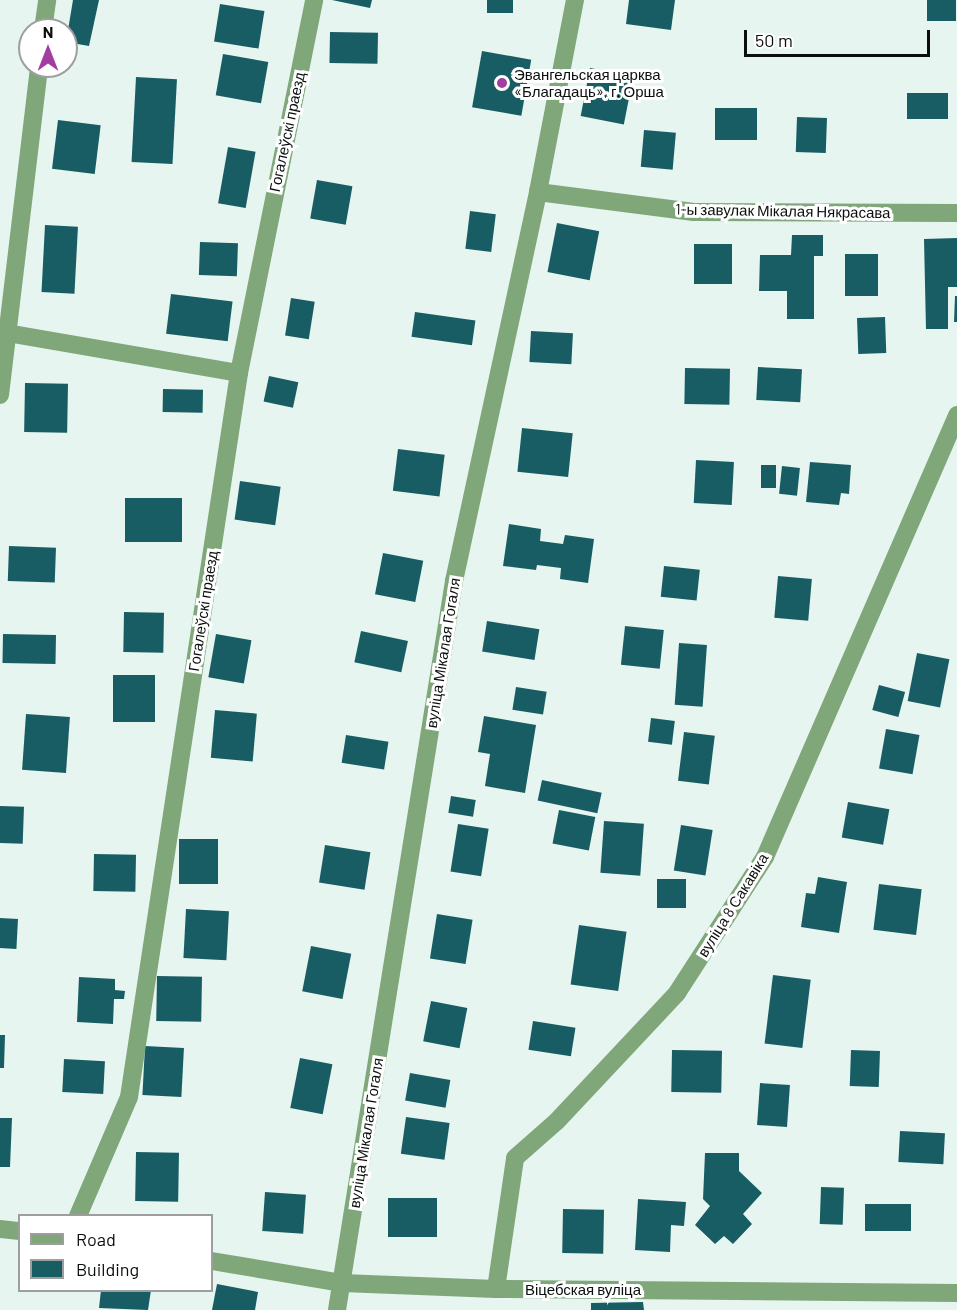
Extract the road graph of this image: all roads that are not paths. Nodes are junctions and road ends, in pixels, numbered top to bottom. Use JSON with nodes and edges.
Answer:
{"nodes":[{"id":1,"x":47,"y":0,"type":"edge"},
{"id":2,"x":314,"y":0,"type":"edge"},
{"id":3,"x":574,"y":0,"type":"edge"},
{"id":4,"x":45,"y":18,"type":"edge"},
{"id":5,"x":38,"y":78,"type":"edge"},
{"id":6,"x":538,"y":192,"type":"junction"},
{"id":7,"x":957,"y":213,"type":"edge"},
{"id":8,"x":7,"y":333,"type":"junction"},
{"id":9,"x":239,"y":373,"type":"junction"},
{"id":10,"x":0,"y":395,"type":"edge"},
{"id":11,"x":957,"y":415,"type":"edge"},
{"id":12,"x":78,"y":1214,"type":"edge"},
{"id":13,"x":0,"y":1229,"type":"edge"},
{"id":14,"x":18,"y":1231,"type":"edge"},
{"id":15,"x":213,"y":1261,"type":"edge"},
{"id":16,"x":342,"y":1282,"type":"junction"},
{"id":17,"x":496,"y":1289,"type":"junction"},
{"id":18,"x":957,"y":1293,"type":"edge"},
{"id":19,"x":337,"y":1310,"type":"edge"}],
"edges":[{"from":1,"to":4,"type":"street"},
{"from":2,"to":9,"type":"street","name":"Гогалеўскі праезд"},
{"from":3,"to":6,"type":"street","name":"вуліца Мікалая Гогаля"},
{"from":5,"to":8,"type":"street"},
{"from":6,"to":7,"type":"street","name":"1-ы завулак Мікалая Някрасава"},
{"from":6,"to":16,"type":"street","name":"вуліца Мікалая Гогаля"},
{"from":8,"to":9,"type":"street"},
{"from":8,"to":10,"type":"street"},
{"from":9,"to":12,"type":"street","name":"Гогалеўскі праезд"},
{"from":11,"to":17,"type":"street","name":"вуліца 8 Сакавіка"},
{"from":13,"to":14,"type":"street"},
{"from":15,"to":16,"type":"street","name":"Віцебская вуліца"},
{"from":16,"to":17,"type":"street","name":"Віцебская вуліца"},
{"from":16,"to":19,"type":"street","name":"вуліца Мікалая Гогаля"},
{"from":17,"to":18,"type":"street","name":"Віцебская вуліца"}]}
